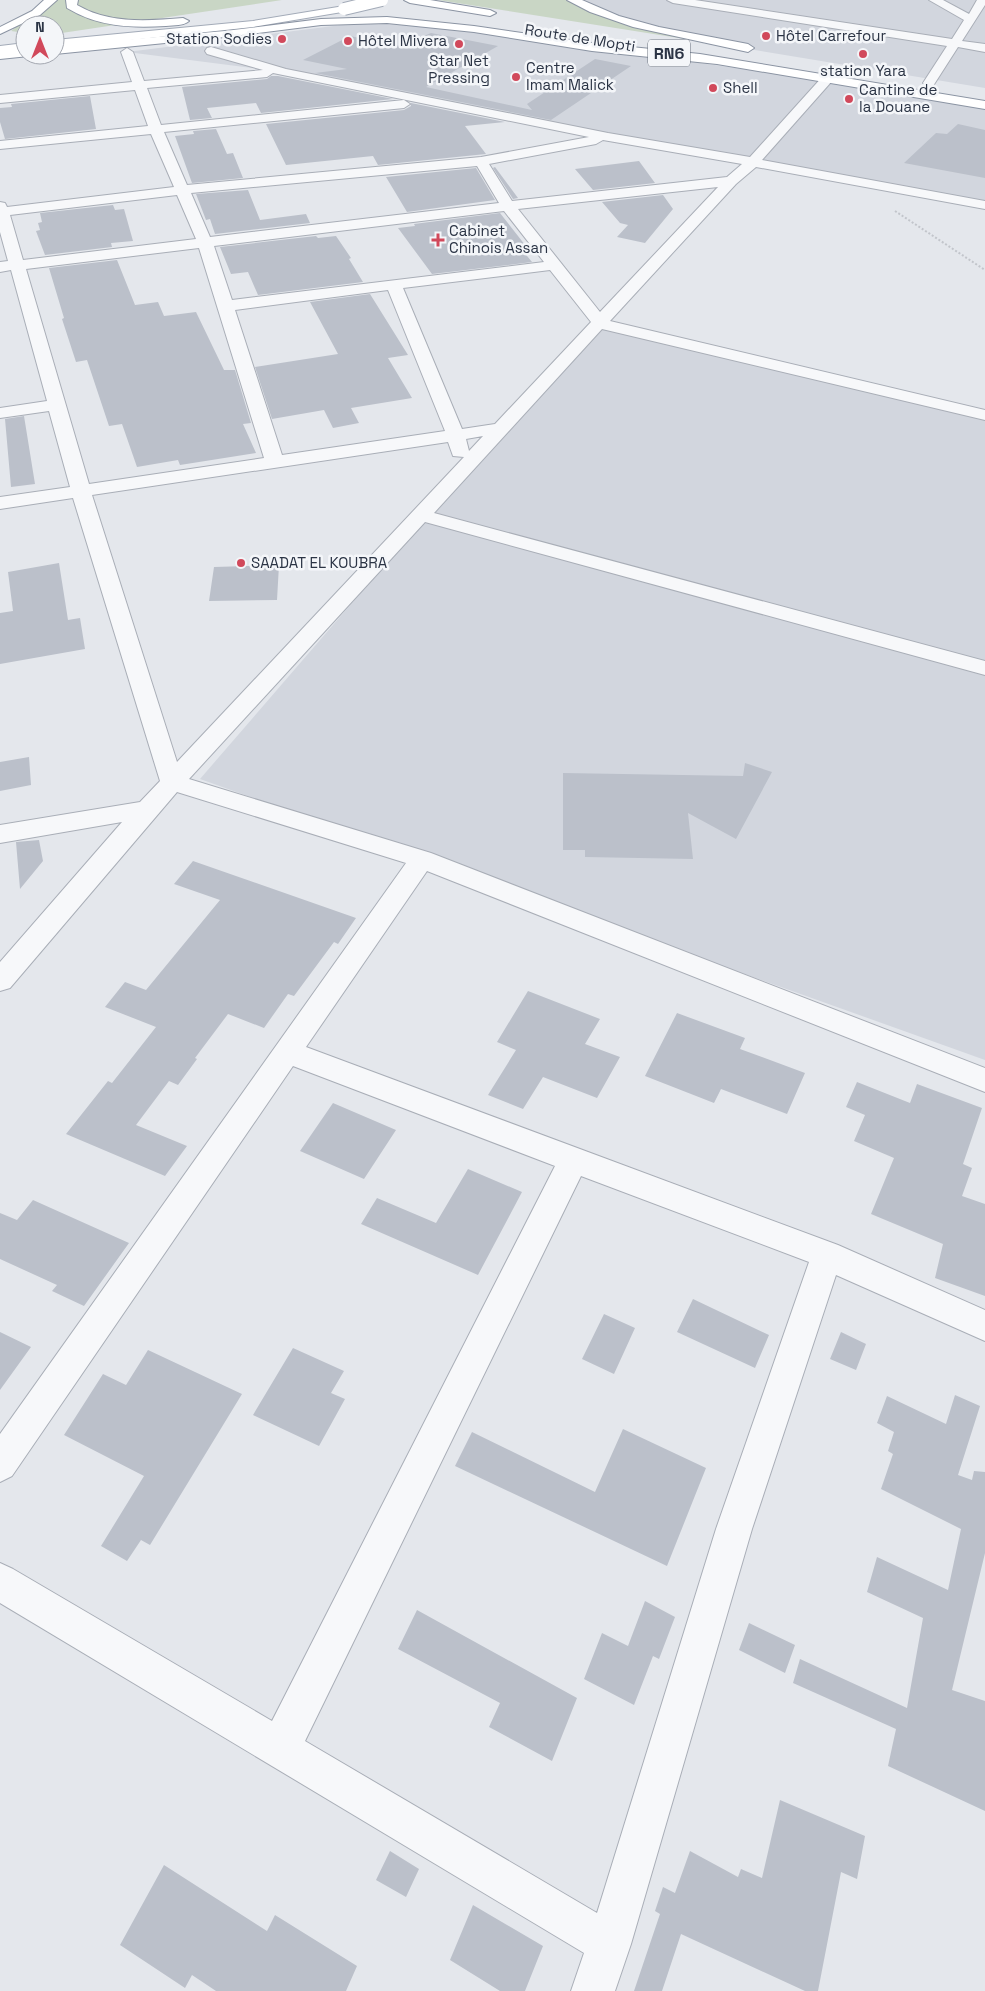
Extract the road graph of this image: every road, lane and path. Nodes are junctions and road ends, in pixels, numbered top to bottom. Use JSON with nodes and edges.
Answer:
{"nodes":[{"id":1,"x":51,"y":0,"type":"edge"},
{"id":2,"x":72,"y":0,"type":"edge"},
{"id":3,"x":353,"y":0,"type":"edge"},
{"id":4,"x":410,"y":0,"type":"edge"},
{"id":5,"x":573,"y":0,"type":"edge"},
{"id":6,"x":673,"y":0,"type":"edge"},
{"id":7,"x":935,"y":0,"type":"edge"},
{"id":8,"x":983,"y":0,"type":"edge"},
{"id":9,"x":328,"y":1,"type":"edge"},
{"id":10,"x":390,"y":5,"type":"edge"},
{"id":11,"x":234,"y":16,"type":"junction"},
{"id":12,"x":506,"y":16,"type":"dead end"},
{"id":13,"x":970,"y":19,"type":"junction"},
{"id":14,"x":0,"y":31,"type":"edge"},
{"id":15,"x":65,"y":33,"type":"edge"},
{"id":16,"x":633,"y":36,"type":"dead end"},
{"id":17,"x":15,"y":38,"type":"edge"},
{"id":18,"x":0,"y":40,"type":"edge"},
{"id":19,"x":65,"y":43,"type":"edge"},
{"id":20,"x":955,"y":43,"type":"junction"},
{"id":21,"x":15,"y":48,"type":"edge"},
{"id":22,"x":985,"y":48,"type":"edge"},
{"id":23,"x":65,"y":49,"type":"edge"},
{"id":24,"x":0,"y":50,"type":"edge"},
{"id":25,"x":761,"y":50,"type":"dead end"},
{"id":26,"x":211,"y":51,"type":"dead end"},
{"id":27,"x":127,"y":52,"type":"dead end"},
{"id":28,"x":15,"y":54,"type":"edge"},
{"id":29,"x":0,"y":55,"type":"edge"},
{"id":30,"x":717,"y":61,"type":"junction"},
{"id":31,"x":284,"y":72,"type":"junction"},
{"id":32,"x":830,"y":73,"type":"junction"},
{"id":33,"x":929,"y":83,"type":"dead end"},
{"id":34,"x":138,"y":85,"type":"junction"},
{"id":35,"x":0,"y":99,"type":"edge"},
{"id":36,"x":435,"y":102,"type":"junction"},
{"id":37,"x":985,"y":105,"type":"edge"},
{"id":38,"x":156,"y":128,"type":"junction"},
{"id":39,"x":608,"y":137,"type":"junction"},
{"id":40,"x":0,"y":145,"type":"edge"},
{"id":41,"x":481,"y":162,"type":"junction"},
{"id":42,"x":753,"y":162,"type":"junction"},
{"id":43,"x":731,"y":182,"type":"junction"},
{"id":44,"x":183,"y":190,"type":"junction"},
{"id":45,"x":985,"y":205,"type":"edge"},
{"id":46,"x":508,"y":206,"type":"junction"},
{"id":47,"x":1,"y":210,"type":"edge"},
{"id":48,"x":894,"y":210,"type":"dead end"},
{"id":49,"x":205,"y":242,"type":"junction"},
{"id":50,"x":553,"y":265,"type":"junction"},
{"id":51,"x":8,"y":266,"type":"edge"},
{"id":52,"x":985,"y":270,"type":"edge"},
{"id":53,"x":394,"y":285,"type":"junction"},
{"id":54,"x":226,"y":306,"type":"junction"},
{"id":55,"x":600,"y":324,"type":"junction"},
{"id":56,"x":56,"y":404,"type":"junction"},
{"id":57,"x":0,"y":413,"type":"edge"},
{"id":58,"x":985,"y":415,"type":"edge"},
{"id":59,"x":503,"y":428,"type":"junction"},
{"id":60,"x":456,"y":434,"type":"junction"},
{"id":61,"x":275,"y":462,"type":"junction"},
{"id":62,"x":464,"y":468,"type":"junction"},
{"id":63,"x":81,"y":491,"type":"junction"},
{"id":64,"x":0,"y":503,"type":"edge"},
{"id":65,"x":420,"y":515,"type":"junction"},
{"id":66,"x":985,"y":668,"type":"edge"},
{"id":67,"x":172,"y":782,"type":"junction"},
{"id":68,"x":147,"y":808,"type":"junction"},
{"id":69,"x":0,"y":834,"type":"edge"},
{"id":70,"x":422,"y":859,"type":"junction"},
{"id":71,"x":0,"y":981,"type":"edge"},
{"id":72,"x":287,"y":1052,"type":"junction"},
{"id":73,"x":985,"y":1080,"type":"edge"},
{"id":74,"x":574,"y":1159,"type":"junction"},
{"id":75,"x":827,"y":1255,"type":"junction"},
{"id":76,"x":985,"y":1326,"type":"edge"},
{"id":77,"x":0,"y":1464,"type":"edge"},
{"id":78,"x":0,"y":1582,"type":"edge"},
{"id":79,"x":280,"y":1748,"type":"junction"},
{"id":80,"x":609,"y":1944,"type":"junction"},
{"id":81,"x":593,"y":1991,"type":"edge"}],
"edges":[{"from":1,"to":14,"type":"main road"},
{"from":2,"to":11,"type":"main road"},
{"from":3,"to":10,"type":"main road","name":"Route de Mopti","number":"RN6"},
{"from":4,"to":12,"type":"main road","name":"Route de Mopti"},
{"from":5,"to":25,"type":"main road"},
{"from":6,"to":20,"type":"street"},
{"from":7,"to":13,"type":"street"},
{"from":8,"to":13,"type":"street"},
{"from":9,"to":11,"type":"main road"},
{"from":10,"to":19,"type":"main road","bridge":true},
{"from":10,"to":30,"type":"main road","name":"Route de Mopti","number":"RN6"},
{"from":11,"to":15,"type":"main road"},
{"from":13,"to":20,"type":"street"},
{"from":16,"to":32,"type":"main road","name":"Route de Mopti","number":"RN6"},
{"from":17,"to":18,"type":"main road"},
{"from":20,"to":22,"type":"street"},
{"from":20,"to":33,"type":"street"},
{"from":21,"to":24,"type":"main road"},
{"from":23,"to":30,"type":"main road"},
{"from":26,"to":31,"type":"street"},
{"from":27,"to":34,"type":"street"},
{"from":28,"to":29,"type":"main road"},
{"from":30,"to":32,"type":"main road","name":"Route de Mopti","number":"RN6"},
{"from":31,"to":34,"type":"street"},
{"from":31,"to":36,"type":"street"},
{"from":32,"to":37,"type":"main road","name":"Route de Mopti","number":"RN6"},
{"from":32,"to":42,"type":"street"},
{"from":34,"to":35,"type":"street"},
{"from":34,"to":38,"type":"street"},
{"from":36,"to":38,"type":"street"},
{"from":36,"to":39,"type":"street"},
{"from":38,"to":40,"type":"street"},
{"from":38,"to":44,"type":"street"},
{"from":39,"to":41,"type":"street"},
{"from":39,"to":42,"type":"street"},
{"from":41,"to":44,"type":"street"},
{"from":41,"to":46,"type":"street"},
{"from":42,"to":43,"type":"street"},
{"from":42,"to":45,"type":"street"},
{"from":43,"to":46,"type":"street"},
{"from":43,"to":55,"type":"street"},
{"from":44,"to":47,"type":"street"},
{"from":44,"to":49,"type":"street"},
{"from":46,"to":49,"type":"street"},
{"from":46,"to":50,"type":"street"},
{"from":47,"to":51,"type":"street"},
{"from":48,"to":52,"type":"path"},
{"from":49,"to":51,"type":"street"},
{"from":49,"to":54,"type":"street"},
{"from":50,"to":53,"type":"street"},
{"from":50,"to":55,"type":"street"},
{"from":51,"to":56,"type":"street"},
{"from":53,"to":54,"type":"street"},
{"from":53,"to":60,"type":"street"},
{"from":54,"to":61,"type":"street"},
{"from":55,"to":58,"type":"street"},
{"from":55,"to":59,"type":"street"},
{"from":56,"to":57,"type":"street"},
{"from":56,"to":63,"type":"street"},
{"from":59,"to":60,"type":"street"},
{"from":59,"to":62,"type":"street"},
{"from":60,"to":61,"type":"street"},
{"from":60,"to":62,"type":"street"},
{"from":61,"to":63,"type":"street"},
{"from":62,"to":65,"type":"street"},
{"from":63,"to":64,"type":"street"},
{"from":63,"to":67,"type":"street"},
{"from":65,"to":66,"type":"street"},
{"from":65,"to":67,"type":"street"},
{"from":67,"to":68,"type":"street"},
{"from":67,"to":70,"type":"street"},
{"from":68,"to":69,"type":"street"},
{"from":68,"to":71,"type":"street"},
{"from":70,"to":72,"type":"street"},
{"from":70,"to":73,"type":"street"},
{"from":72,"to":74,"type":"street"},
{"from":72,"to":77,"type":"street"},
{"from":74,"to":75,"type":"street"},
{"from":74,"to":79,"type":"street"},
{"from":75,"to":76,"type":"street"},
{"from":75,"to":80,"type":"street"},
{"from":78,"to":79,"type":"street"},
{"from":79,"to":80,"type":"street"},
{"from":80,"to":81,"type":"street"}]}
